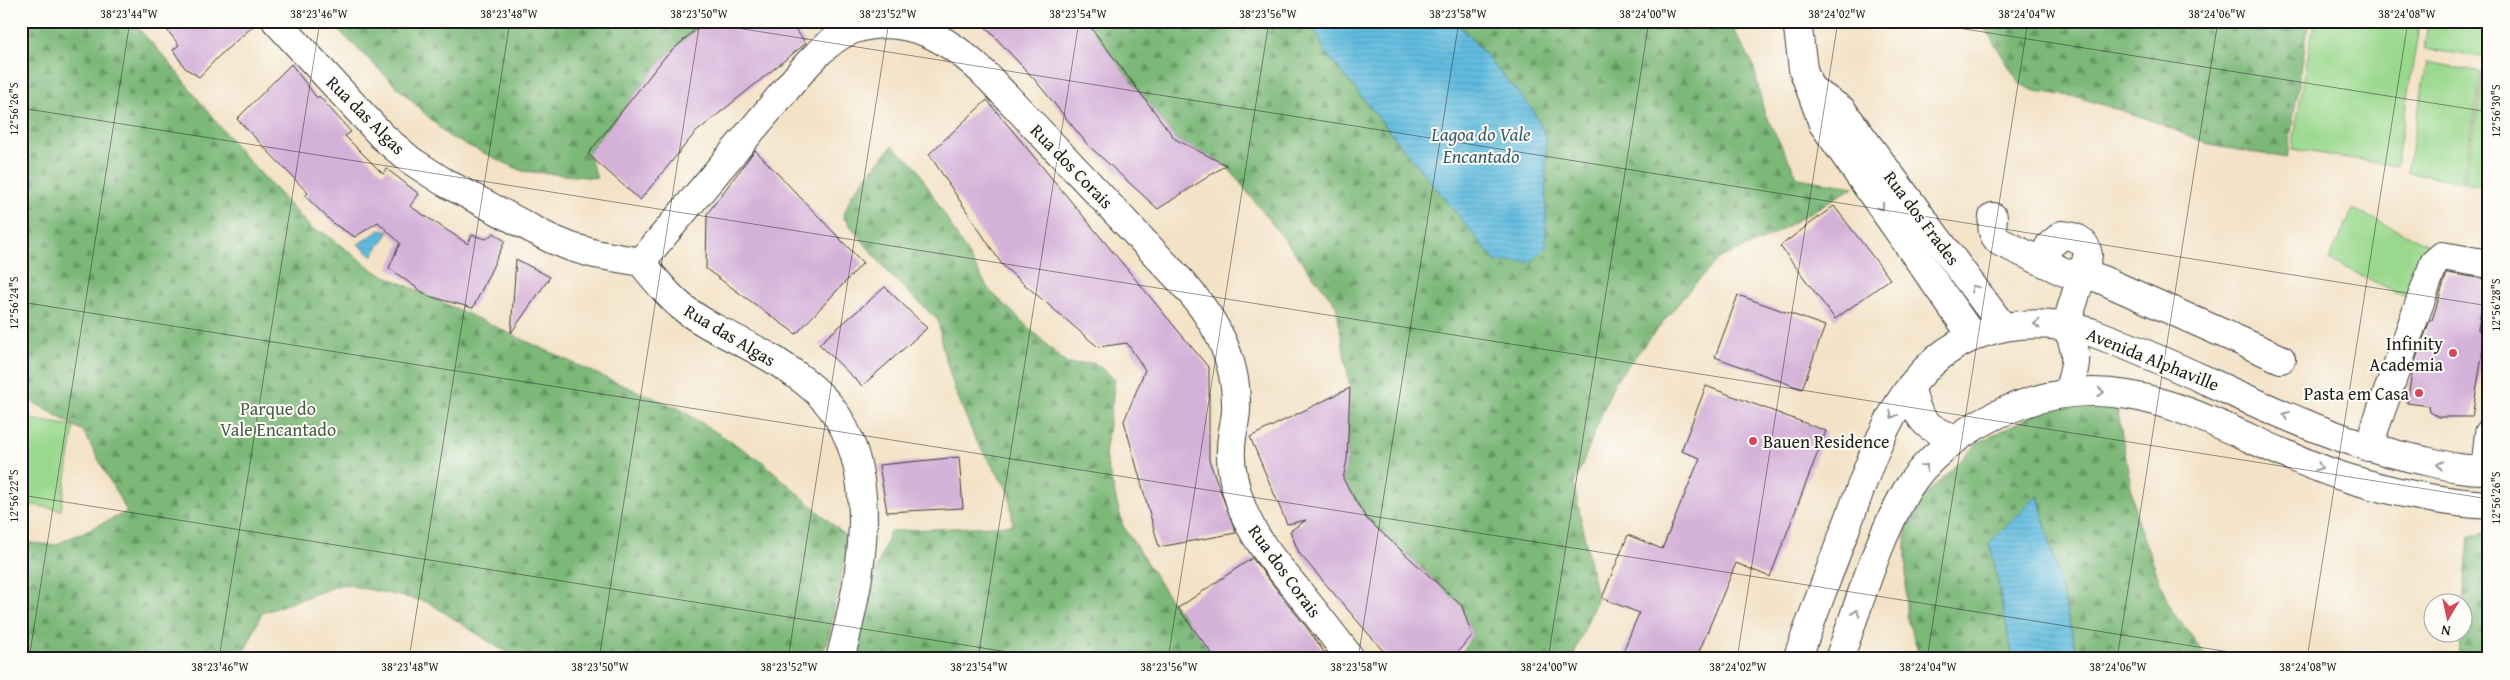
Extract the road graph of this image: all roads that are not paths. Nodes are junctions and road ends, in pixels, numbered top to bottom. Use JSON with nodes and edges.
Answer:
{"nodes":[{"id":1,"x":276,"y":21,"type":"edge"},
{"id":2,"x":1797,"y":21,"type":"edge"},
{"id":3,"x":1871,"y":170,"type":"junction"},
{"id":4,"x":1993,"y":217,"type":"dead end"},
{"id":5,"x":641,"y":262,"type":"junction"},
{"id":6,"x":2042,"y":262,"type":"junction"},
{"id":7,"x":2489,"y":264,"type":"edge"},
{"id":8,"x":2080,"y":275,"type":"junction"},
{"id":9,"x":2066,"y":326,"type":"junction"},
{"id":10,"x":2003,"y":327,"type":"junction"},
{"id":11,"x":1973,"y":337,"type":"junction"},
{"id":12,"x":2281,"y":359,"type":"dead end"},
{"id":13,"x":1911,"y":386,"type":"junction"},
{"id":14,"x":2068,"y":391,"type":"junction"},
{"id":15,"x":2489,"y":433,"type":"edge"},
{"id":16,"x":1956,"y":439,"type":"junction"},
{"id":17,"x":2368,"y":447,"type":"junction"},
{"id":18,"x":2487,"y":470,"type":"edge"},
{"id":19,"x":2489,"y":505,"type":"edge"},
{"id":20,"x":840,"y":659,"type":"edge"},
{"id":21,"x":1352,"y":659,"type":"edge"},
{"id":22,"x":1797,"y":659,"type":"edge"},
{"id":23,"x":1839,"y":659,"type":"edge"}],
"edges":[{"from":1,"to":5,"type":"street","name":"Rua das Algas"},
{"from":2,"to":3,"type":"street","name":"Rua dos Frades"},
{"from":10,"to":3,"type":"street","name":"Rua dos Frades","one_way":true},
{"from":3,"to":11,"type":"street","name":"Rua dos Frades","one_way":true},
{"from":4,"to":6,"type":"street"},
{"from":5,"to":20,"type":"street","name":"Rua das Algas"},
{"from":5,"to":21,"type":"street","name":"Rua dos Corais"},
{"from":6,"to":8,"type":"street"},
{"from":6,"to":8,"type":"street"},
{"from":7,"to":17,"type":"street"},
{"from":8,"to":9,"type":"street"},
{"from":8,"to":12,"type":"street"},
{"from":9,"to":10,"type":"street","name":"Avenida Alphaville","one_way":true},
{"from":9,"to":14,"type":"street"},
{"from":17,"to":9,"type":"street","name":"Avenida Alphaville","one_way":true},
{"from":10,"to":11,"type":"street","name":"Avenida Alphaville"},
{"from":11,"to":13,"type":"street","name":"Avenida Alphaville"},
{"from":13,"to":16,"type":"street"},
{"from":13,"to":22,"type":"street","name":"Avenida Alphaville","one_way":true},
{"from":14,"to":16,"type":"street","name":"Avenida Alphaville"},
{"from":14,"to":19,"type":"street","name":"Avenida Alphaville","one_way":true},
{"from":15,"to":18,"type":"street"},
{"from":23,"to":16,"type":"street","name":"Avenida Alphaville","one_way":true},
{"from":18,"to":17,"type":"street","name":"Avenida Alphaville","one_way":true}]}
